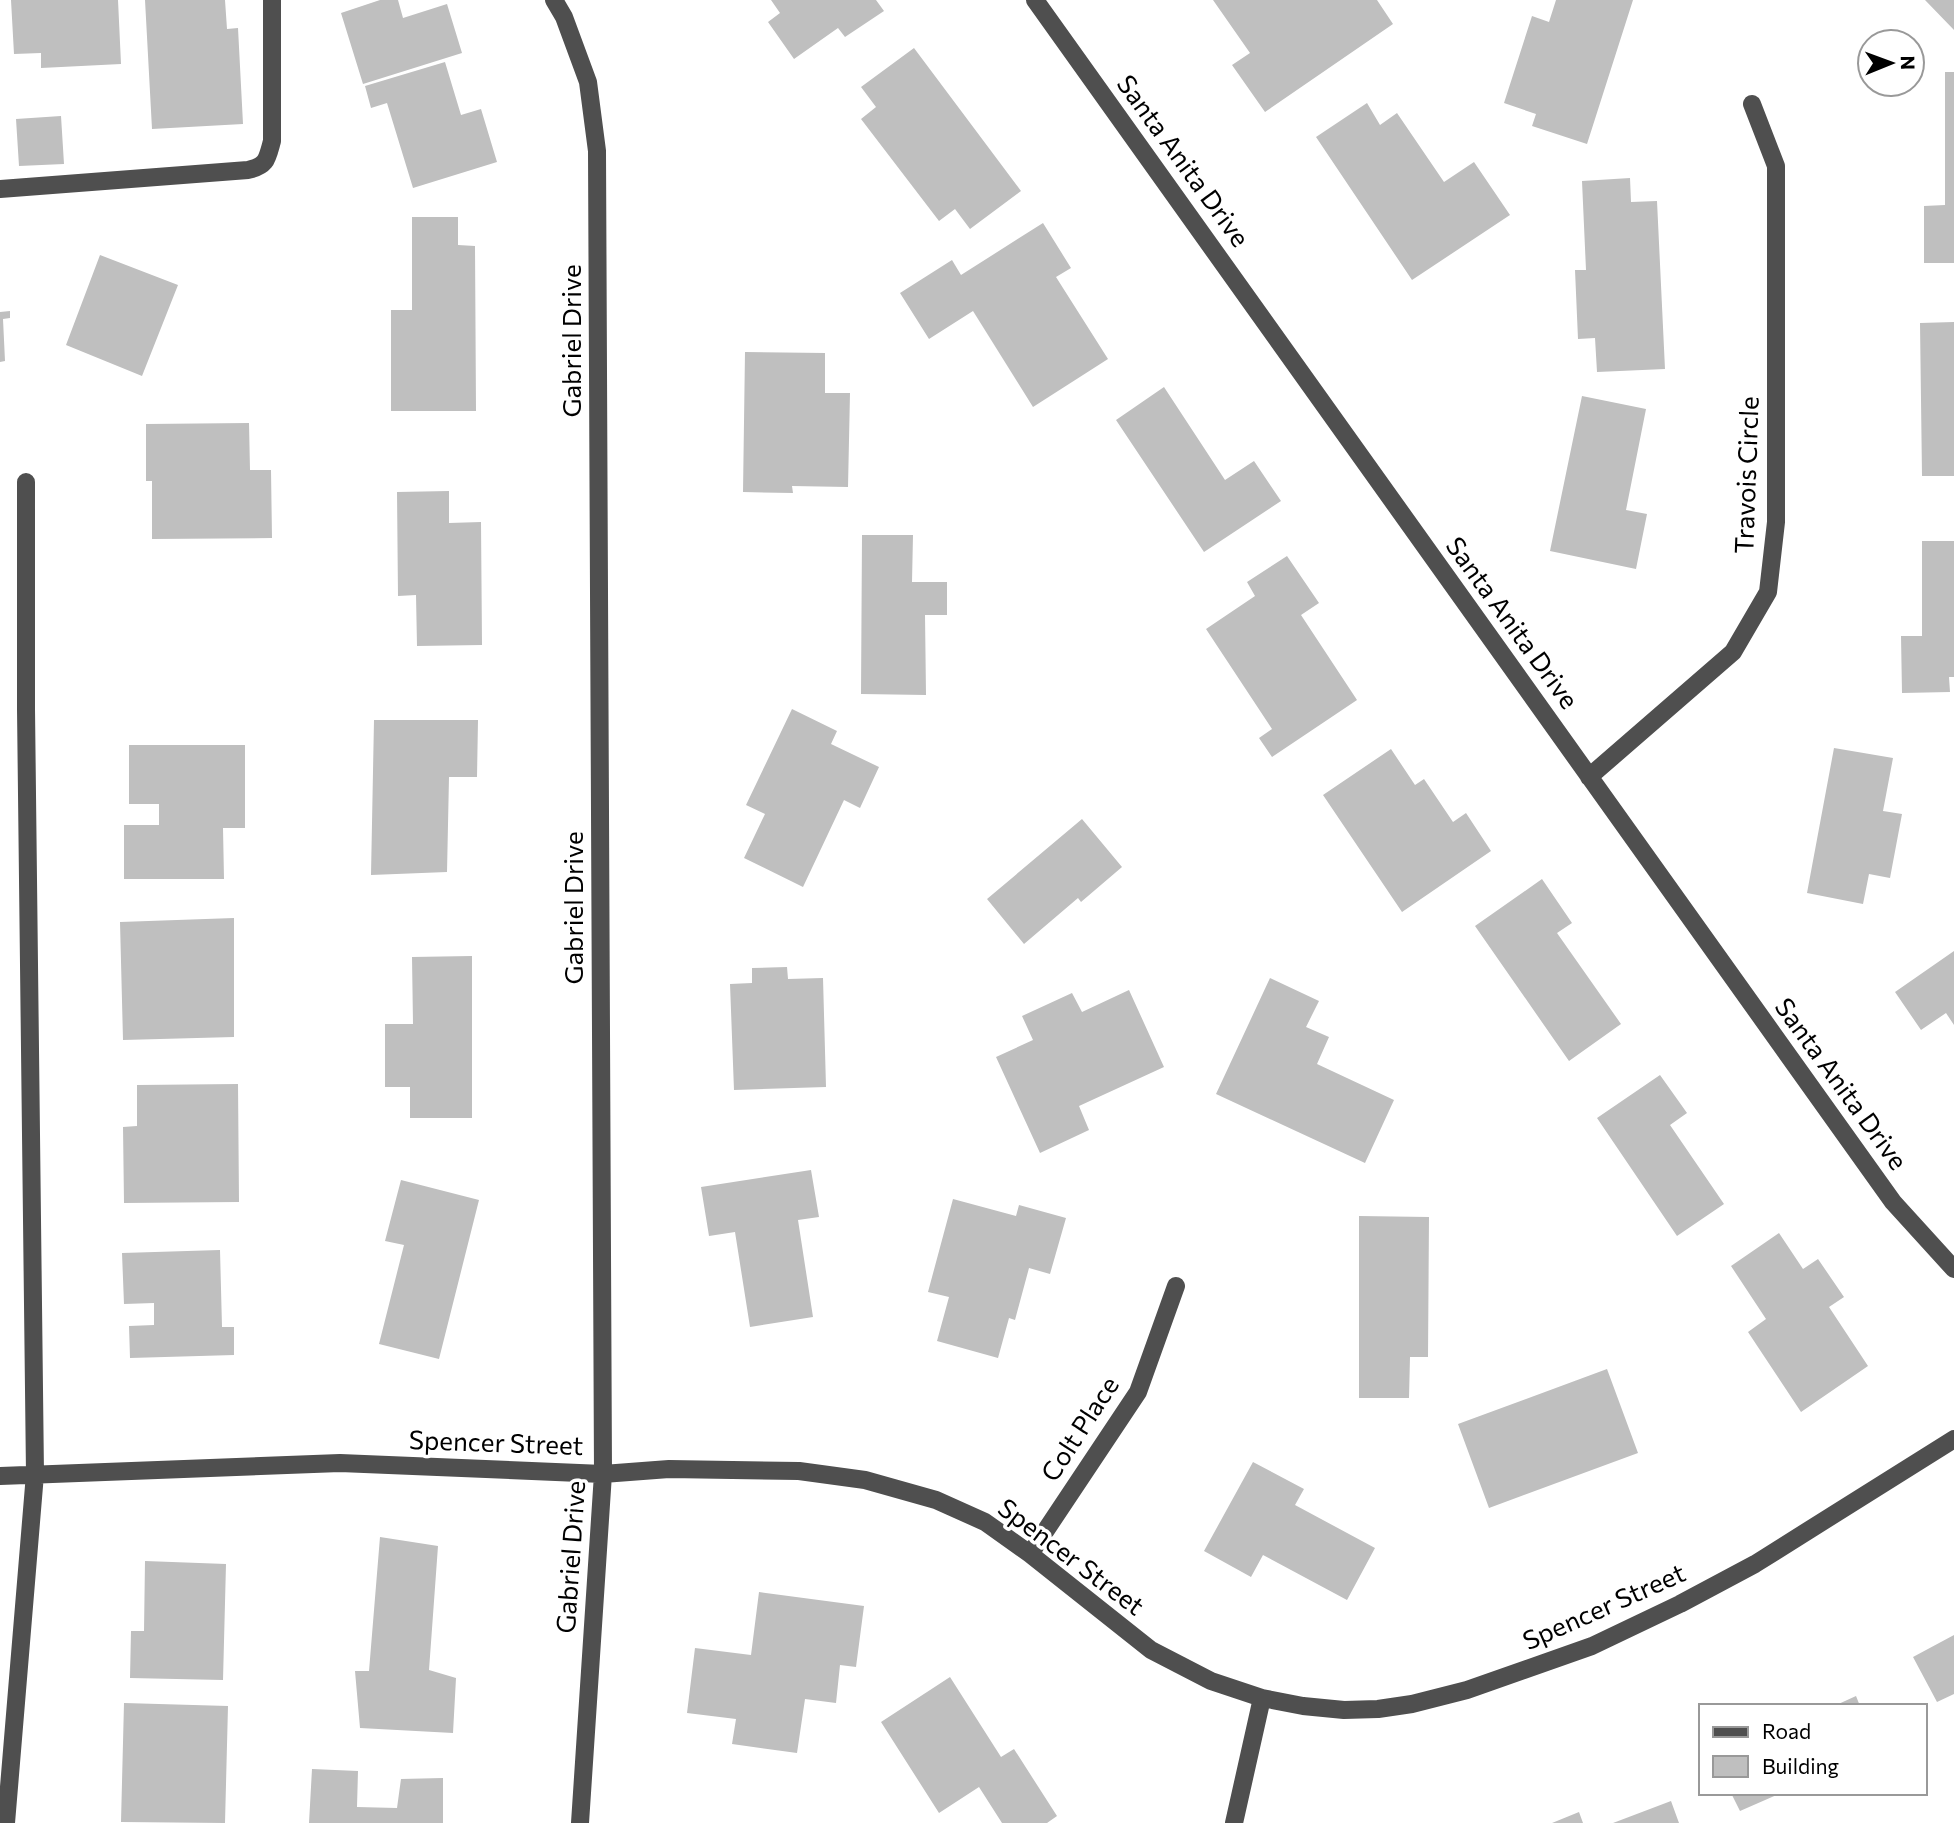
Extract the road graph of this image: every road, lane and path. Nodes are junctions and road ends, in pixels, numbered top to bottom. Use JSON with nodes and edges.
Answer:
{"nodes":[{"id":1,"x":272,"y":0,"type":"edge"},
{"id":2,"x":554,"y":0,"type":"edge"},
{"id":3,"x":1035,"y":0,"type":"edge"},
{"id":4,"x":1752,"y":104,"type":"dead end"},
{"id":5,"x":0,"y":188,"type":"edge"},
{"id":6,"x":26,"y":482,"type":"dead end"},
{"id":7,"x":1590,"y":777,"type":"junction"},
{"id":8,"x":1954,"y":1269,"type":"edge"},
{"id":9,"x":1176,"y":1286,"type":"dead end"},
{"id":10,"x":1954,"y":1439,"type":"edge"},
{"id":11,"x":35,"y":1474,"type":"junction"},
{"id":12,"x":603,"y":1474,"type":"junction"},
{"id":13,"x":0,"y":1476,"type":"edge"},
{"id":14,"x":1030,"y":1554,"type":"junction"},
{"id":15,"x":1262,"y":1698,"type":"junction"},
{"id":16,"x":6,"y":1823,"type":"edge"},
{"id":17,"x":580,"y":1823,"type":"edge"},
{"id":18,"x":1234,"y":1823,"type":"edge"}],
"edges":[{"from":1,"to":5,"type":"street"},
{"from":2,"to":12,"type":"street","name":"Gabriel Drive"},
{"from":3,"to":7,"type":"street","name":"Santa Anita Drive"},
{"from":4,"to":7,"type":"street","name":"Travois Circle"},
{"from":6,"to":11,"type":"street"},
{"from":7,"to":8,"type":"street","name":"Santa Anita Drive"},
{"from":9,"to":14,"type":"street","name":"Colt Place"},
{"from":10,"to":15,"type":"street","name":"Spencer Street"},
{"from":11,"to":12,"type":"street","name":"Spencer Street"},
{"from":11,"to":13,"type":"street","name":"Spencer Street"},
{"from":11,"to":16,"type":"street"},
{"from":12,"to":14,"type":"street","name":"Spencer Street"},
{"from":12,"to":17,"type":"street","name":"Gabriel Drive"},
{"from":14,"to":15,"type":"street","name":"Spencer Street"},
{"from":15,"to":18,"type":"street"}]}
